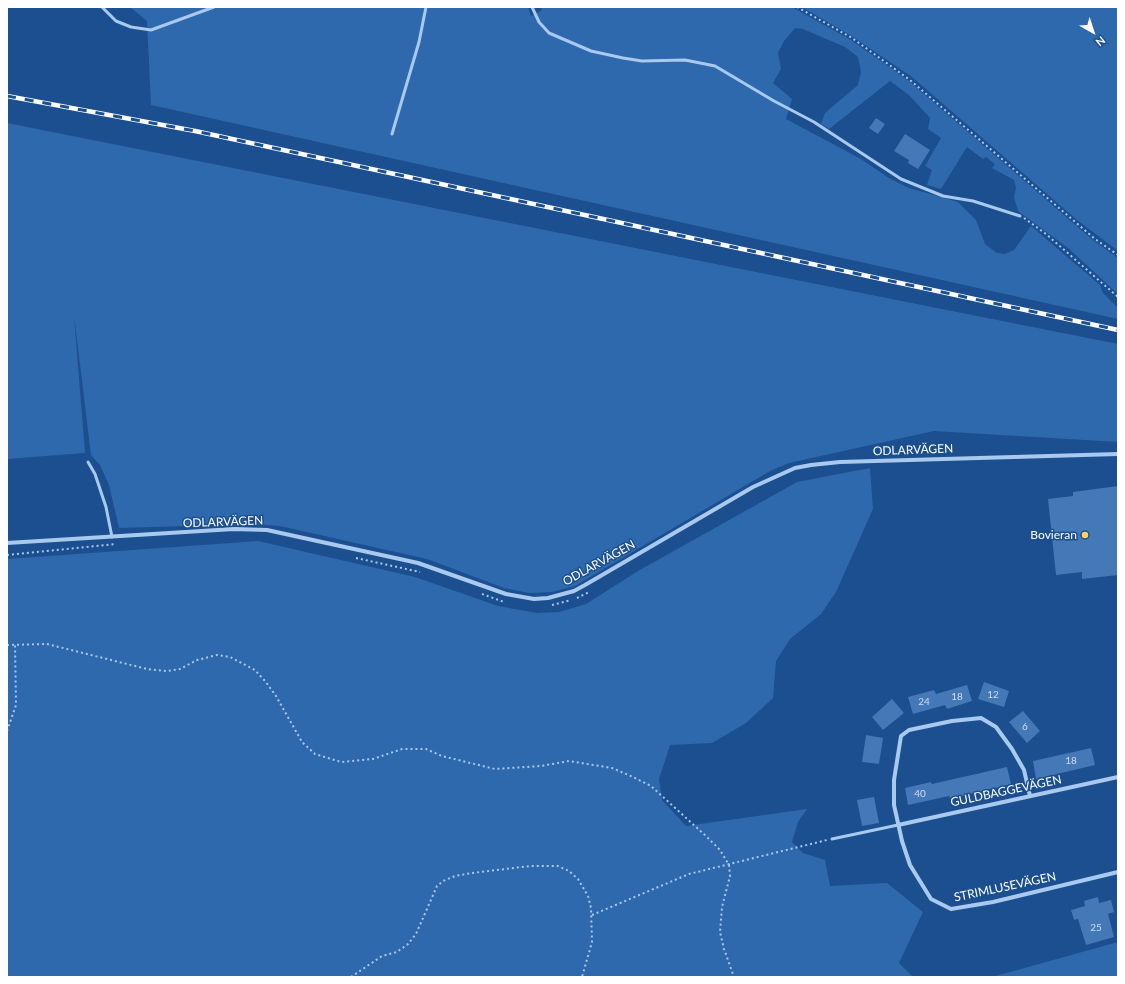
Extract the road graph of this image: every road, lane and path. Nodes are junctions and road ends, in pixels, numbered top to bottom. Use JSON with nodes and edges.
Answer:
{"nodes":[{"id":1,"x":102,"y":7,"type":"edge"},
{"id":2,"x":214,"y":7,"type":"edge"},
{"id":3,"x":426,"y":7,"type":"edge"},
{"id":4,"x":532,"y":7,"type":"edge"},
{"id":5,"x":797,"y":7,"type":"edge"},
{"id":6,"x":392,"y":134,"type":"dead end"},
{"id":7,"x":1020,"y":216,"type":"joint"},
{"id":8,"x":1118,"y":255,"type":"edge"},
{"id":9,"x":1118,"y":298,"type":"edge"},
{"id":10,"x":1118,"y":454,"type":"edge"},
{"id":11,"x":88,"y":462,"type":"dead end"},
{"id":12,"x":112,"y":537,"type":"junction"},
{"id":13,"x":7,"y":543,"type":"edge"},
{"id":14,"x":117,"y":544,"type":"dead end"},
{"id":15,"x":7,"y":555,"type":"edge"},
{"id":16,"x":351,"y":557,"type":"dead end"},
{"id":17,"x":421,"y":572,"type":"dead end"},
{"id":18,"x":594,"y":589,"type":"dead end"},
{"id":19,"x":480,"y":593,"type":"dead end"},
{"id":20,"x":508,"y":602,"type":"dead end"},
{"id":21,"x":550,"y":605,"type":"dead end"},
{"id":22,"x":15,"y":644,"type":"junction"},
{"id":23,"x":7,"y":645,"type":"edge"},
{"id":24,"x":7,"y":730,"type":"edge"},
{"id":25,"x":1118,"y":777,"type":"edge"},
{"id":26,"x":1030,"y":796,"type":"junction"},
{"id":27,"x":898,"y":825,"type":"junction"},
{"id":28,"x":832,"y":839,"type":"joint"},
{"id":29,"x":729,"y":865,"type":"junction"},
{"id":30,"x":1118,"y":872,"type":"edge"},
{"id":31,"x":592,"y":915,"type":"junction"},
{"id":32,"x":350,"y":977,"type":"edge"},
{"id":33,"x":582,"y":977,"type":"edge"},
{"id":34,"x":734,"y":977,"type":"edge"}],
"edges":[{"from":1,"to":2,"type":"lane"},
{"from":3,"to":6,"type":"lane"},
{"from":4,"to":7,"type":"lane"},
{"from":5,"to":8,"type":"path"},
{"from":7,"to":9,"type":"path"},
{"from":10,"to":12,"type":"street","name":"ODLARVÄGEN"},
{"from":11,"to":12,"type":"lane"},
{"from":12,"to":13,"type":"street","name":"ODLARVÄGEN"},
{"from":14,"to":15,"type":"path"},
{"from":16,"to":17,"type":"path"},
{"from":18,"to":21,"type":"path"},
{"from":19,"to":20,"type":"path"},
{"from":22,"to":23,"type":"path"},
{"from":22,"to":24,"type":"path"},
{"from":22,"to":29,"type":"path"},
{"from":25,"to":26,"type":"street","name":"GULDBAGGEVÄGEN"},
{"from":26,"to":27,"type":"street","name":"GULDBAGGEVÄGEN"},
{"from":26,"to":27,"type":"street","name":"STRIMLUSEVÄGEN"},
{"from":27,"to":28,"type":"lane"},
{"from":27,"to":30,"type":"street","name":"STRIMLUSEVÄGEN"},
{"from":28,"to":29,"type":"path"},
{"from":29,"to":31,"type":"path"},
{"from":29,"to":34,"type":"path"},
{"from":31,"to":32,"type":"path"},
{"from":31,"to":33,"type":"path"}]}
